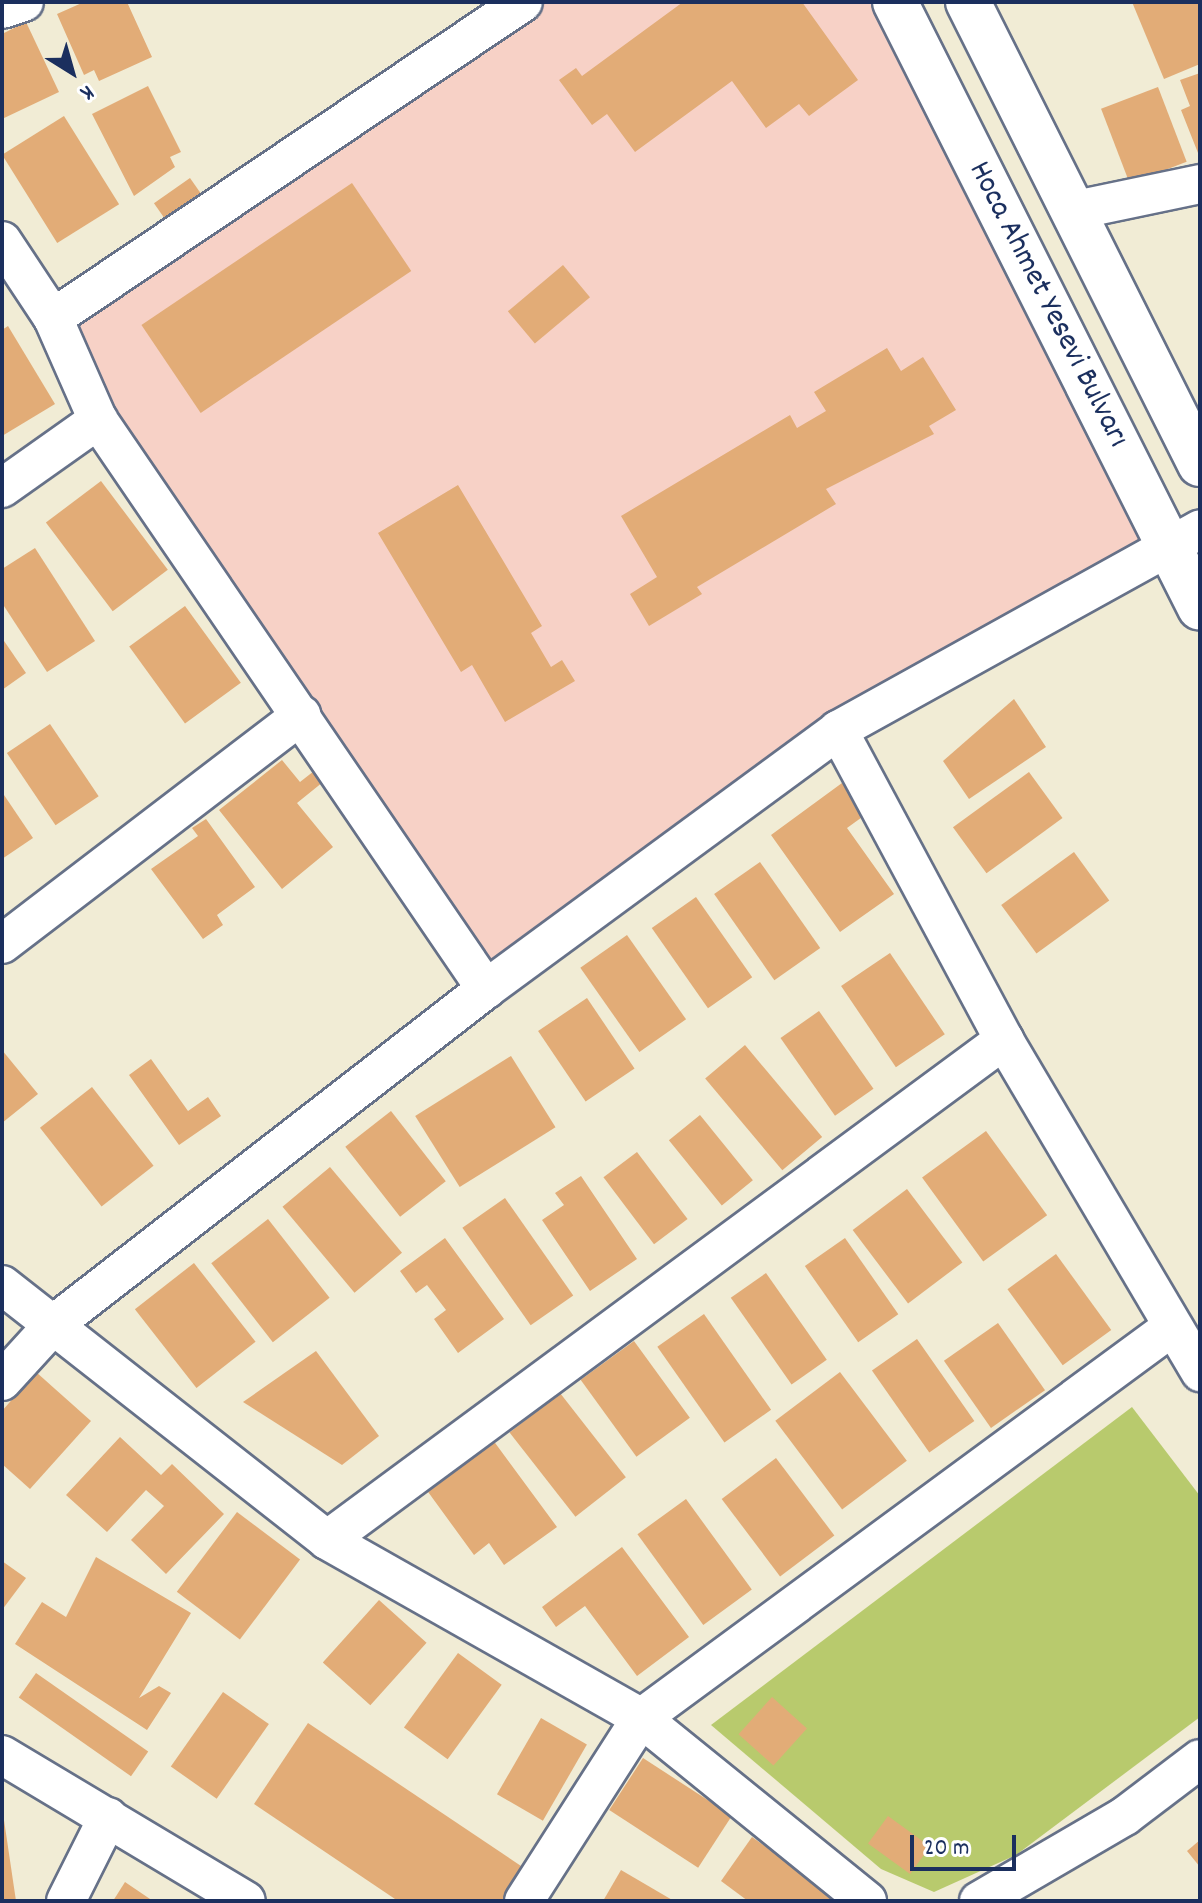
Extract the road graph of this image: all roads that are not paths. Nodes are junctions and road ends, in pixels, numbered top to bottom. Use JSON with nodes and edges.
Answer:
{"nodes":[{"id":1,"x":24,"y":2,"type":"edge"},
{"id":2,"x":895,"y":2,"type":"edge"},
{"id":3,"x":968,"y":2,"type":"edge"},
{"id":4,"x":521,"y":3,"type":"edge"},
{"id":5,"x":2,"y":9,"type":"edge"},
{"id":6,"x":1200,"y":184,"type":"edge"},
{"id":7,"x":1071,"y":211,"type":"junction"},
{"id":8,"x":2,"y":241,"type":"edge"},
{"id":9,"x":53,"y":318,"type":"junction"},
{"id":10,"x":98,"y":420,"type":"junction"},
{"id":11,"x":1200,"y":464,"type":"edge"},
{"id":12,"x":2,"y":488,"type":"edge"},
{"id":13,"x":1184,"y":537,"type":"edge"},
{"id":14,"x":1200,"y":608,"type":"edge"},
{"id":15,"x":301,"y":715,"type":"junction"},
{"id":16,"x":838,"y":730,"type":"junction"},
{"id":17,"x":2,"y":944,"type":"edge"},
{"id":18,"x":486,"y":989,"type":"junction"},
{"id":19,"x":1004,"y":1040,"type":"junction"},
{"id":20,"x":2,"y":1285,"type":"edge"},
{"id":21,"x":54,"y":1324,"type":"junction"},
{"id":22,"x":1172,"y":1327,"type":"junction"},
{"id":23,"x":1200,"y":1372,"type":"edge"},
{"id":24,"x":2,"y":1381,"type":"edge"},
{"id":25,"x":327,"y":1540,"type":"junction"},
{"id":26,"x":641,"y":1718,"type":"junction"},
{"id":27,"x":2,"y":1755,"type":"edge"},
{"id":28,"x":1200,"y":1759,"type":"edge"},
{"id":29,"x":108,"y":1817,"type":"junction"},
{"id":30,"x":66,"y":1901,"type":"edge"},
{"id":31,"x":246,"y":1901,"type":"edge"},
{"id":32,"x":524,"y":1901,"type":"edge"},
{"id":33,"x":867,"y":1901,"type":"edge"},
{"id":34,"x":979,"y":1901,"type":"edge"}],
"edges":[{"from":1,"to":5,"type":"street"},
{"from":2,"to":13,"type":"main road","name":"Hoca Ahmet Yesevi Bulvarı"},
{"from":3,"to":7,"type":"main road","name":"Hoca Ahmet Yesevi Bulvarı"},
{"from":4,"to":9,"type":"street"},
{"from":6,"to":7,"type":"street"},
{"from":7,"to":11,"type":"main road","name":"Hoca Ahmet Yesevi Bulvarı"},
{"from":8,"to":9,"type":"street"},
{"from":9,"to":10,"type":"street"},
{"from":10,"to":12,"type":"street"},
{"from":10,"to":15,"type":"street"},
{"from":13,"to":14,"type":"main road","name":"Hoca Ahmet Yesevi Bulvarı"},
{"from":13,"to":16,"type":"street"},
{"from":15,"to":17,"type":"street"},
{"from":15,"to":18,"type":"street"},
{"from":16,"to":18,"type":"street"},
{"from":16,"to":19,"type":"street"},
{"from":18,"to":21,"type":"street"},
{"from":19,"to":22,"type":"street"},
{"from":19,"to":25,"type":"street"},
{"from":20,"to":21,"type":"street"},
{"from":21,"to":24,"type":"street"},
{"from":21,"to":25,"type":"street"},
{"from":22,"to":23,"type":"street"},
{"from":22,"to":26,"type":"street"},
{"from":25,"to":26,"type":"street"},
{"from":26,"to":32,"type":"street"},
{"from":26,"to":33,"type":"street"},
{"from":27,"to":29,"type":"street"},
{"from":28,"to":34,"type":"street"},
{"from":29,"to":30,"type":"street"},
{"from":29,"to":31,"type":"street"}]}
